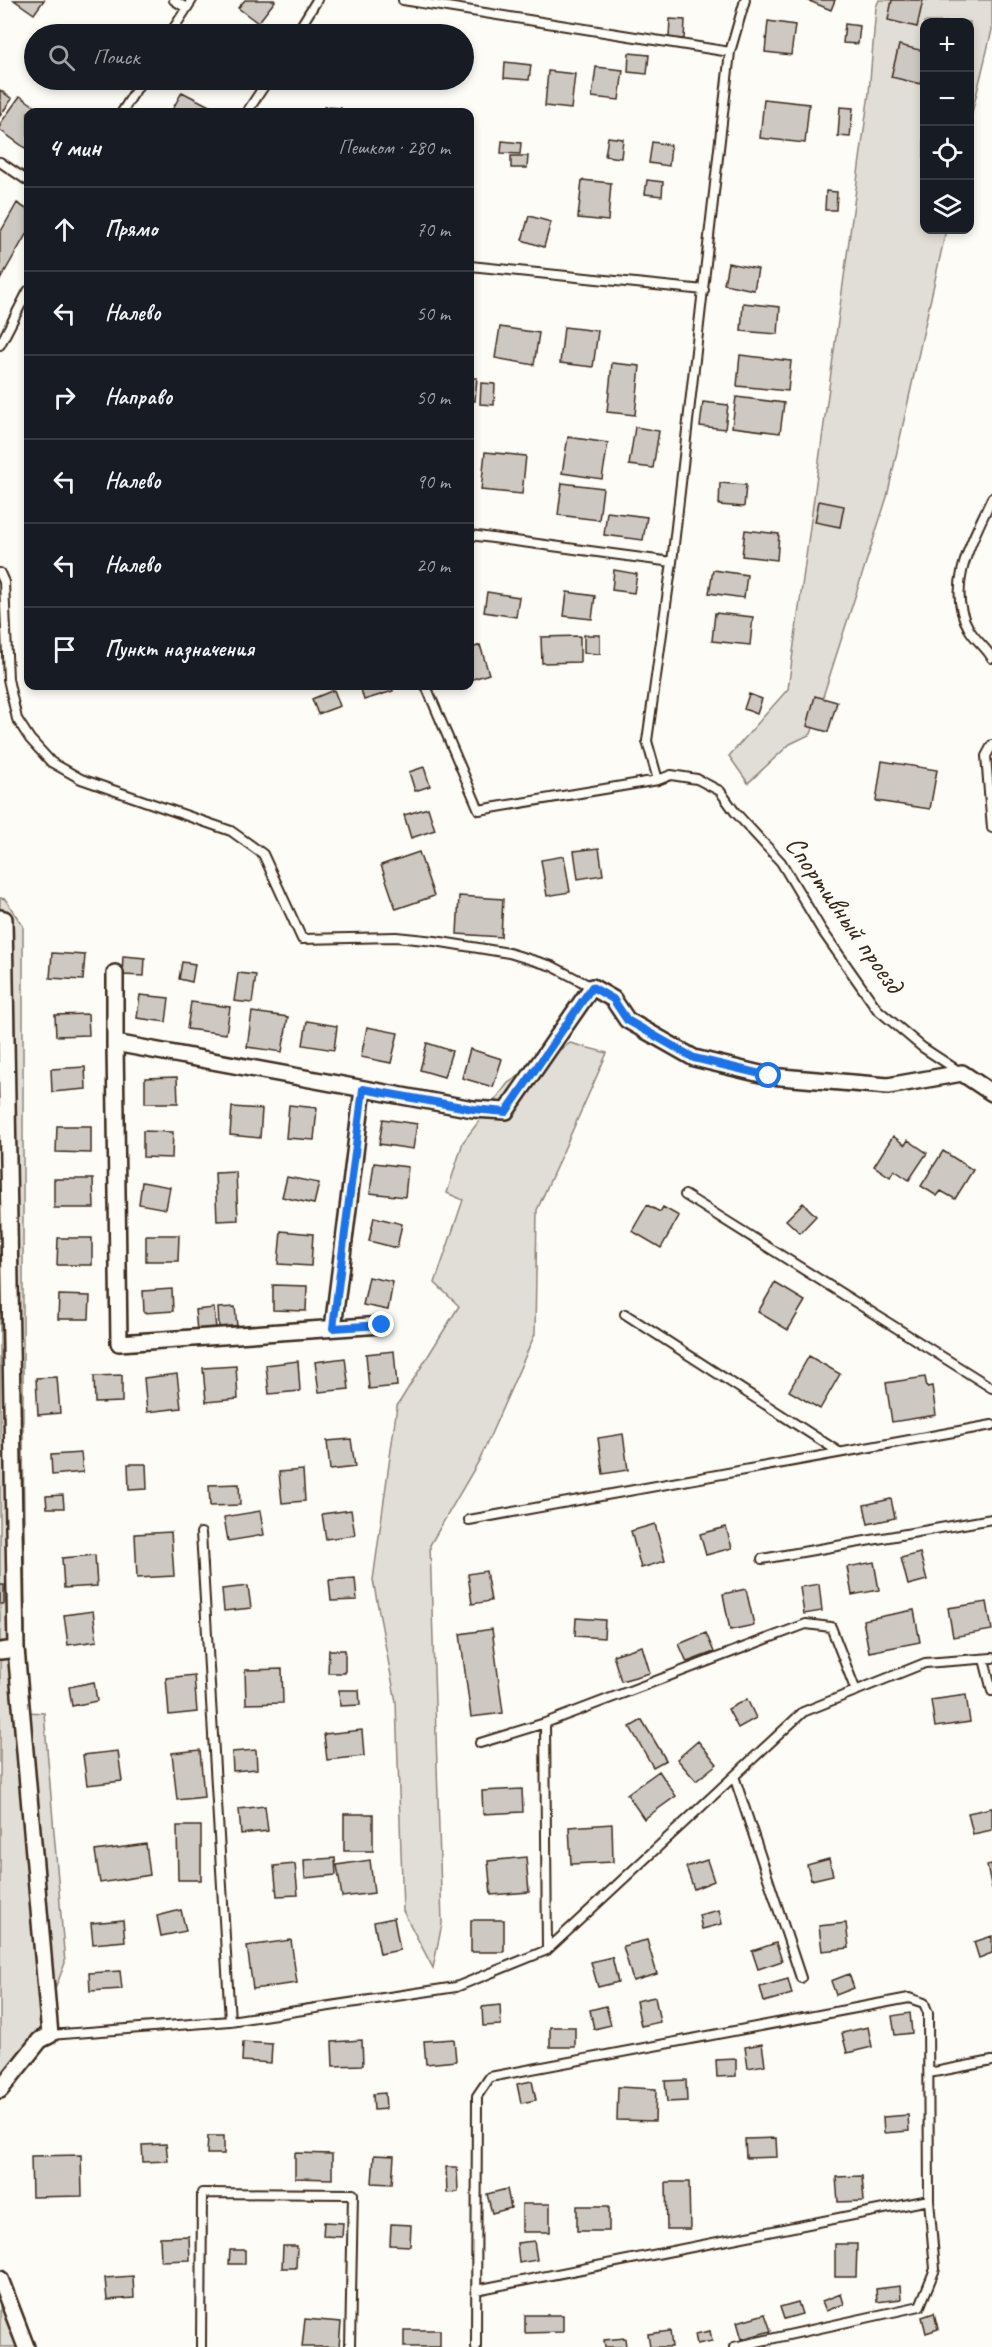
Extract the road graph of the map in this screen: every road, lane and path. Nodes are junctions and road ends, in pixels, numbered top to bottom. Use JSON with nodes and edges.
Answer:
{"nodes":[{"id":1,"x":174,"y":0,"type":"edge"},
{"id":2,"x":192,"y":0,"type":"edge"},
{"id":3,"x":317,"y":0,"type":"edge"},
{"id":4,"x":403,"y":0,"type":"edge"},
{"id":5,"x":746,"y":0,"type":"edge"},
{"id":6,"x":186,"y":8,"type":"junction"},
{"id":7,"x":176,"y":24,"type":"edge"},
{"id":8,"x":302,"y":24,"type":"edge"},
{"id":9,"x":730,"y":52,"type":"junction"},
{"id":10,"x":136,"y":90,"type":"edge"},
{"id":11,"x":261,"y":90,"type":"edge"},
{"id":12,"x":124,"y":108,"type":"edge"},
{"id":13,"x":250,"y":108,"type":"edge"},
{"id":14,"x":0,"y":162,"type":"edge"},
{"id":15,"x":24,"y":178,"type":"edge"},
{"id":16,"x":474,"y":266,"type":"edge"},
{"id":17,"x":704,"y":290,"type":"junction"},
{"id":18,"x":24,"y":299,"type":"edge"},
{"id":19,"x":0,"y":345,"type":"edge"},
{"id":20,"x":992,"y":498,"type":"edge"},
{"id":21,"x":474,"y":536,"type":"edge"},
{"id":22,"x":672,"y":562,"type":"junction"},
{"id":23,"x":0,"y":573,"type":"edge"},
{"id":24,"x":992,"y":658,"type":"edge"},
{"id":25,"x":428,"y":690,"type":"edge"},
{"id":26,"x":992,"y":745,"type":"edge"},
{"id":27,"x":658,"y":780,"type":"junction"},
{"id":28,"x":992,"y":828,"type":"edge"},
{"id":29,"x":0,"y":918,"type":"edge"},
{"id":30,"x":115,"y":973,"type":"dead end"},
{"id":31,"x":592,"y":987,"type":"junction"},
{"id":32,"x":115,"y":1043,"type":"junction"},
{"id":33,"x":962,"y":1073,"type":"junction"},
{"id":34,"x":363,"y":1089,"type":"junction"},
{"id":35,"x":992,"y":1093,"type":"edge"},
{"id":36,"x":685,"y":1195,"type":"dead end"},
{"id":37,"x":626,"y":1314,"type":"dead end"},
{"id":38,"x":382,"y":1325,"type":"dead end"},
{"id":39,"x":333,"y":1328,"type":"junction"},
{"id":40,"x":992,"y":1388,"type":"edge"},
{"id":41,"x":992,"y":1425,"type":"edge"},
{"id":42,"x":838,"y":1452,"type":"junction"},
{"id":43,"x":992,"y":1519,"type":"edge"},
{"id":44,"x":469,"y":1520,"type":"dead end"},
{"id":45,"x":201,"y":1533,"type":"dead end"},
{"id":46,"x":762,"y":1559,"type":"dead end"},
{"id":47,"x":8,"y":1650,"type":"edge"},
{"id":48,"x":988,"y":1658,"type":"edge"},
{"id":49,"x":856,"y":1691,"type":"junction"},
{"id":50,"x":992,"y":1691,"type":"edge"},
{"id":51,"x":545,"y":1723,"type":"junction"},
{"id":52,"x":480,"y":1743,"type":"dead end"},
{"id":53,"x":734,"y":1776,"type":"junction"},
{"id":54,"x":547,"y":1950,"type":"junction"},
{"id":55,"x":801,"y":1977,"type":"dead end"},
{"id":56,"x":230,"y":2021,"type":"junction"},
{"id":57,"x":50,"y":2035,"type":"junction"},
{"id":58,"x":992,"y":2061,"type":"edge"},
{"id":59,"x":929,"y":2073,"type":"junction"},
{"id":60,"x":0,"y":2090,"type":"edge"},
{"id":61,"x":929,"y":2200,"type":"junction"},
{"id":62,"x":0,"y":2279,"type":"edge"},
{"id":63,"x":476,"y":2290,"type":"junction"},
{"id":64,"x":26,"y":2347,"type":"edge"},
{"id":65,"x":201,"y":2347,"type":"edge"},
{"id":66,"x":350,"y":2347,"type":"edge"},
{"id":67,"x":476,"y":2347,"type":"edge"},
{"id":68,"x":734,"y":2347,"type":"edge"}],
"edges":[{"from":1,"to":6,"type":"lane"},
{"from":2,"to":6,"type":"lane"},
{"from":3,"to":8,"type":"lane"},
{"from":4,"to":9,"type":"lane"},
{"from":5,"to":9,"type":"lane"},
{"from":6,"to":7,"type":"lane"},
{"from":9,"to":17,"type":"lane"},
{"from":10,"to":12,"type":"lane"},
{"from":11,"to":13,"type":"lane"},
{"from":14,"to":15,"type":"lane"},
{"from":16,"to":17,"type":"lane"},
{"from":17,"to":22,"type":"lane"},
{"from":18,"to":19,"type":"lane"},
{"from":20,"to":24,"type":"lane"},
{"from":21,"to":22,"type":"lane"},
{"from":22,"to":27,"type":"lane"},
{"from":23,"to":31,"type":"lane"},
{"from":25,"to":27,"type":"lane","name":"Спортивный проезд"},
{"from":26,"to":28,"type":"lane"},
{"from":27,"to":33,"type":"lane","name":"Спортивный проезд"},
{"from":29,"to":47,"type":"street"},
{"from":30,"to":32,"type":"street"},
{"from":31,"to":33,"type":"street"},
{"from":31,"to":34,"type":"street"},
{"from":32,"to":34,"type":"street"},
{"from":32,"to":39,"type":"street"},
{"from":33,"to":35,"type":"street","name":"Спортивный проезд"},
{"from":34,"to":39,"type":"street"},
{"from":36,"to":40,"type":"lane"},
{"from":37,"to":42,"type":"lane"},
{"from":38,"to":39,"type":"street"},
{"from":41,"to":42,"type":"lane"},
{"from":42,"to":44,"type":"lane"},
{"from":43,"to":46,"type":"lane"},
{"from":45,"to":56,"type":"lane"},
{"from":47,"to":57,"type":"street"},
{"from":48,"to":49,"type":"lane"},
{"from":48,"to":50,"type":"lane"},
{"from":49,"to":51,"type":"lane"},
{"from":49,"to":53,"type":"lane"},
{"from":51,"to":52,"type":"lane"},
{"from":51,"to":54,"type":"lane"},
{"from":53,"to":54,"type":"lane"},
{"from":53,"to":55,"type":"lane"},
{"from":54,"to":56,"type":"lane"},
{"from":56,"to":57,"type":"lane"},
{"from":57,"to":60,"type":"street"},
{"from":58,"to":59,"type":"lane"},
{"from":59,"to":61,"type":"lane"},
{"from":59,"to":63,"type":"lane"},
{"from":61,"to":63,"type":"lane"},
{"from":61,"to":68,"type":"lane"},
{"from":62,"to":64,"type":"street"},
{"from":63,"to":67,"type":"lane"},
{"from":65,"to":66,"type":"lane"}]}
